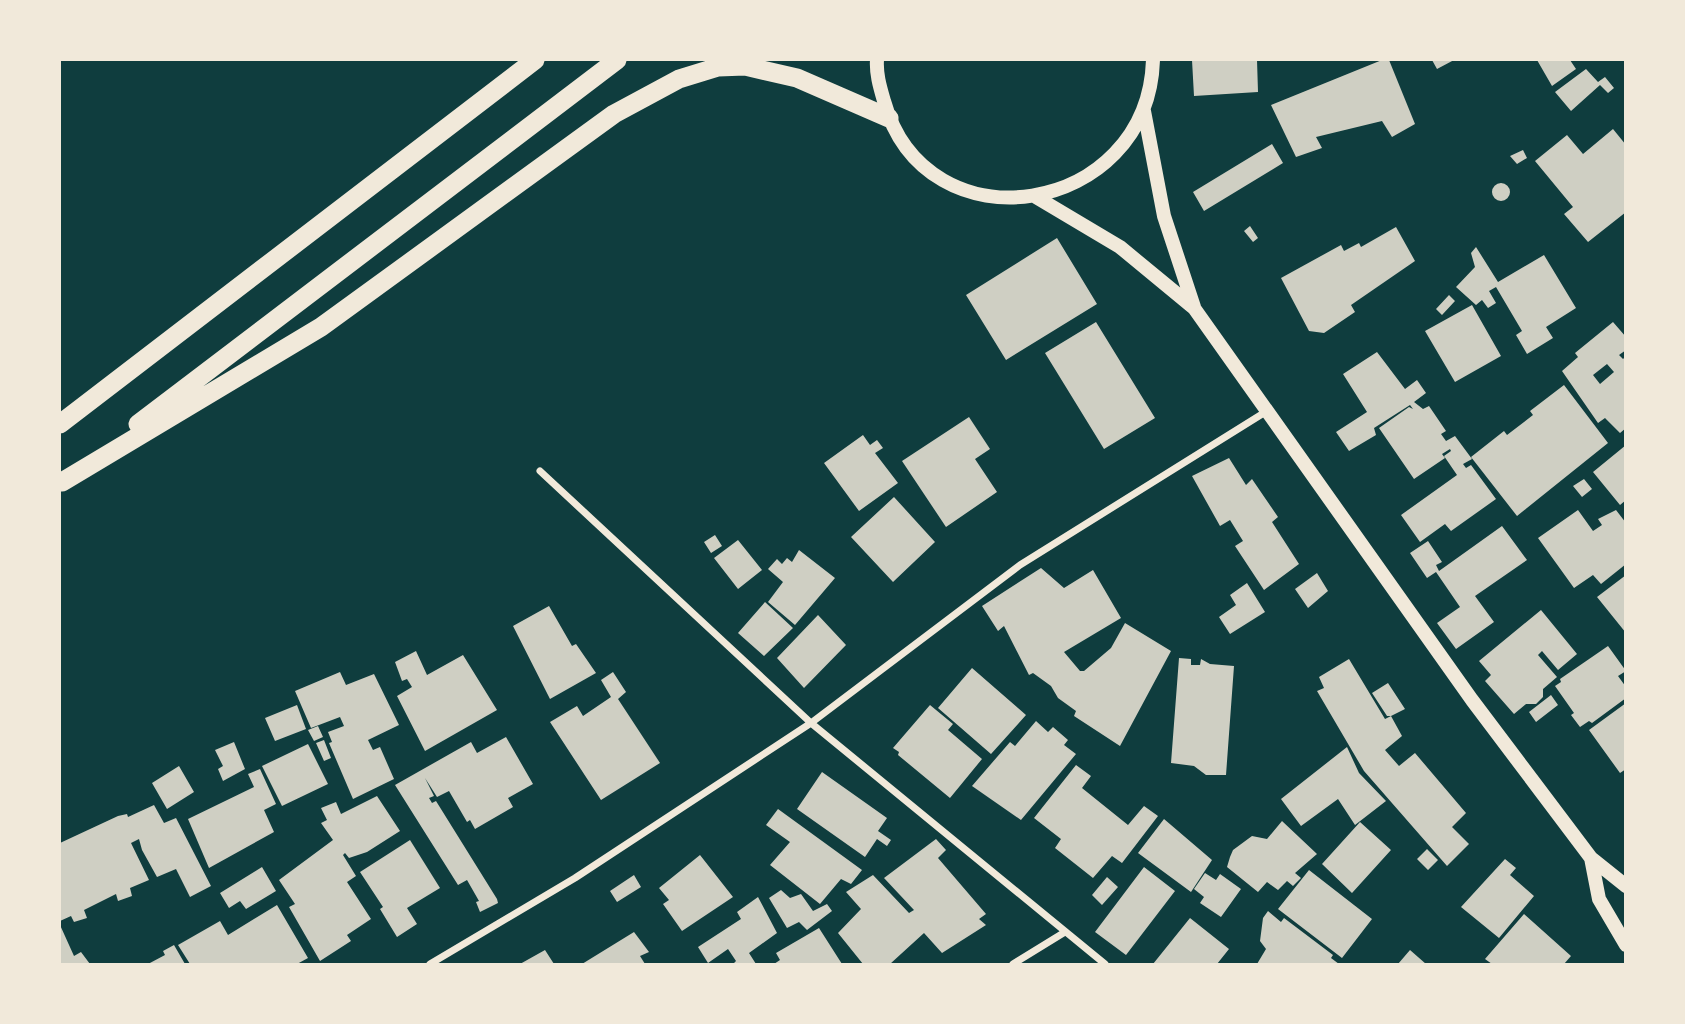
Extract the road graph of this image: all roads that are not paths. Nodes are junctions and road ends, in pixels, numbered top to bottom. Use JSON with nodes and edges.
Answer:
{"nodes":[{"id":1,"x":535,"y":60,"type":"edge"},
{"id":2,"x":617,"y":60,"type":"edge"},
{"id":3,"x":877,"y":60,"type":"edge"},
{"id":4,"x":1153,"y":60,"type":"edge"},
{"id":5,"x":1144,"y":111,"type":"junction"},
{"id":6,"x":888,"y":118,"type":"junction"},
{"id":7,"x":1036,"y":197,"type":"junction"},
{"id":8,"x":1194,"y":309,"type":"junction"},
{"id":9,"x":1268,"y":411,"type":"junction"},
{"id":10,"x":60,"y":424,"type":"edge"},
{"id":11,"x":540,"y":471,"type":"dead end"},
{"id":12,"x":61,"y":483,"type":"edge"},
{"id":13,"x":811,"y":723,"type":"junction"},
{"id":14,"x":1591,"y":858,"type":"junction"},
{"id":15,"x":1626,"y":886,"type":"edge"},
{"id":16,"x":1065,"y":932,"type":"junction"},
{"id":17,"x":1626,"y":945,"type":"edge"},
{"id":18,"x":430,"y":964,"type":"edge"},
{"id":19,"x":1013,"y":964,"type":"edge"},
{"id":20,"x":1105,"y":964,"type":"edge"}],
"edges":[{"from":1,"to":10,"type":"highway"},
{"from":2,"to":12,"type":"highway"},
{"from":3,"to":6,"type":"main road"},
{"from":4,"to":5,"type":"main road"},
{"from":5,"to":7,"type":"main road"},
{"from":5,"to":8,"type":"main road"},
{"from":6,"to":7,"type":"main road"},
{"from":6,"to":12,"type":"highway"},
{"from":7,"to":8,"type":"main road"},
{"from":8,"to":9,"type":"main road"},
{"from":9,"to":13,"type":"street"},
{"from":9,"to":14,"type":"main road"},
{"from":11,"to":13,"type":"street"},
{"from":13,"to":16,"type":"street"},
{"from":13,"to":18,"type":"street"},
{"from":14,"to":15,"type":"main road"},
{"from":14,"to":17,"type":"main road"},
{"from":16,"to":19,"type":"street"},
{"from":16,"to":20,"type":"street"}]}
